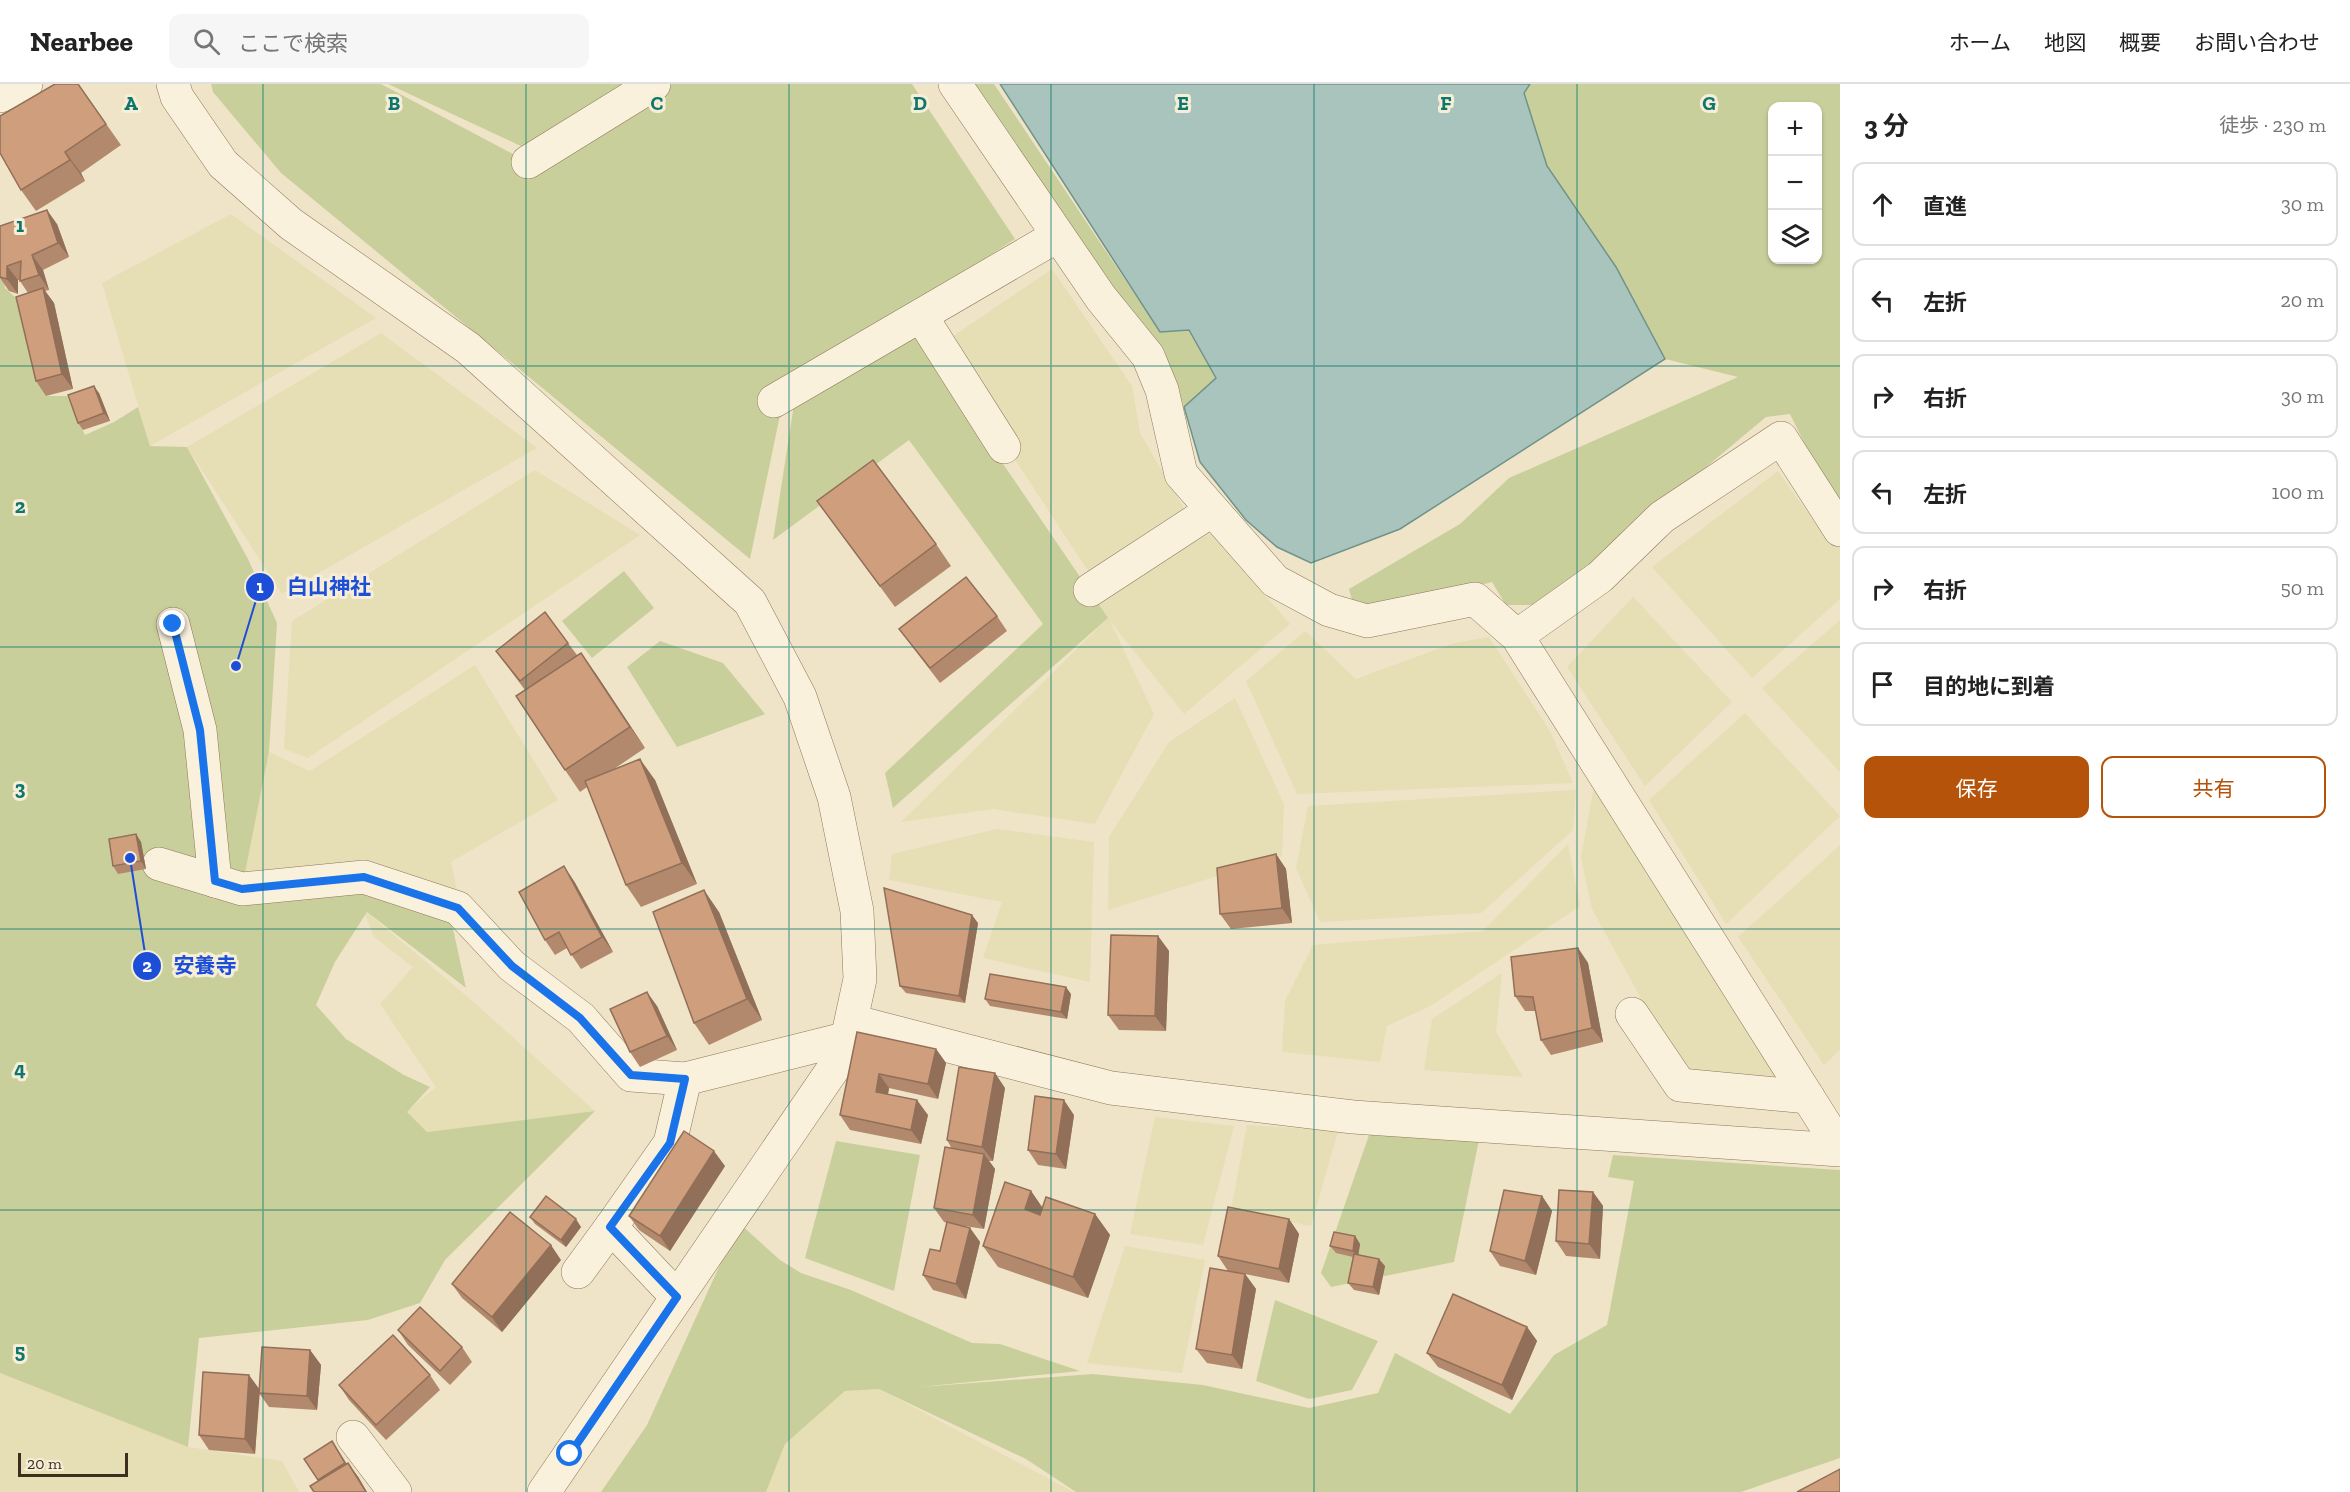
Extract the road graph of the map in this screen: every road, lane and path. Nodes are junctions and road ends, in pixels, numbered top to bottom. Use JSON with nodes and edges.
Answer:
{"nodes":[{"id":1,"x":26,"y":84,"type":"edge"},
{"id":2,"x":173,"y":84,"type":"edge"},
{"id":3,"x":654,"y":84,"type":"edge"},
{"id":4,"x":954,"y":84,"type":"edge"},
{"id":5,"x":0,"y":96,"type":"edge"},
{"id":6,"x":528,"y":162,"type":"dead end"},
{"id":7,"x":1058,"y":236,"type":"junction"},
{"id":8,"x":921,"y":316,"type":"junction"},
{"id":9,"x":774,"y":401,"type":"dead end"},
{"id":10,"x":1004,"y":447,"type":"dead end"},
{"id":11,"x":1211,"y":511,"type":"junction"},
{"id":12,"x":1840,"y":530,"type":"edge"},
{"id":13,"x":1090,"y":590,"type":"dead end"},
{"id":14,"x":173,"y":624,"type":"dead end"},
{"id":15,"x":1517,"y":636,"type":"junction"},
{"id":16,"x":159,"y":864,"type":"dead end"},
{"id":17,"x":215,"y":881,"type":"junction"},
{"id":18,"x":1632,"y":1014,"type":"dead end"},
{"id":19,"x":850,"y":1029,"type":"junction"},
{"id":20,"x":685,"y":1079,"type":"junction"},
{"id":21,"x":1808,"y":1097,"type":"junction"},
{"id":22,"x":1840,"y":1149,"type":"edge"},
{"id":23,"x":610,"y":1227,"type":"junction"},
{"id":24,"x":578,"y":1272,"type":"dead end"},
{"id":25,"x":677,"y":1297,"type":"junction"},
{"id":26,"x":353,"y":1437,"type":"dead end"},
{"id":27,"x":395,"y":1492,"type":"edge"},
{"id":28,"x":544,"y":1492,"type":"edge"}],
"edges":[{"from":1,"to":5,"type":"street"},
{"from":2,"to":19,"type":"street"},
{"from":3,"to":6,"type":"street"},
{"from":4,"to":7,"type":"street"},
{"from":7,"to":8,"type":"street"},
{"from":7,"to":11,"type":"street"},
{"from":8,"to":9,"type":"street"},
{"from":8,"to":10,"type":"street"},
{"from":11,"to":13,"type":"street"},
{"from":11,"to":15,"type":"street"},
{"from":12,"to":15,"type":"street"},
{"from":14,"to":17,"type":"street"},
{"from":15,"to":21,"type":"street"},
{"from":16,"to":17,"type":"street"},
{"from":17,"to":20,"type":"street"},
{"from":18,"to":21,"type":"street"},
{"from":19,"to":20,"type":"street"},
{"from":19,"to":22,"type":"street"},
{"from":19,"to":25,"type":"street"},
{"from":20,"to":23,"type":"street"},
{"from":21,"to":22,"type":"street"},
{"from":23,"to":24,"type":"street"},
{"from":23,"to":25,"type":"street"},
{"from":25,"to":28,"type":"street"},
{"from":26,"to":27,"type":"street"}]}
